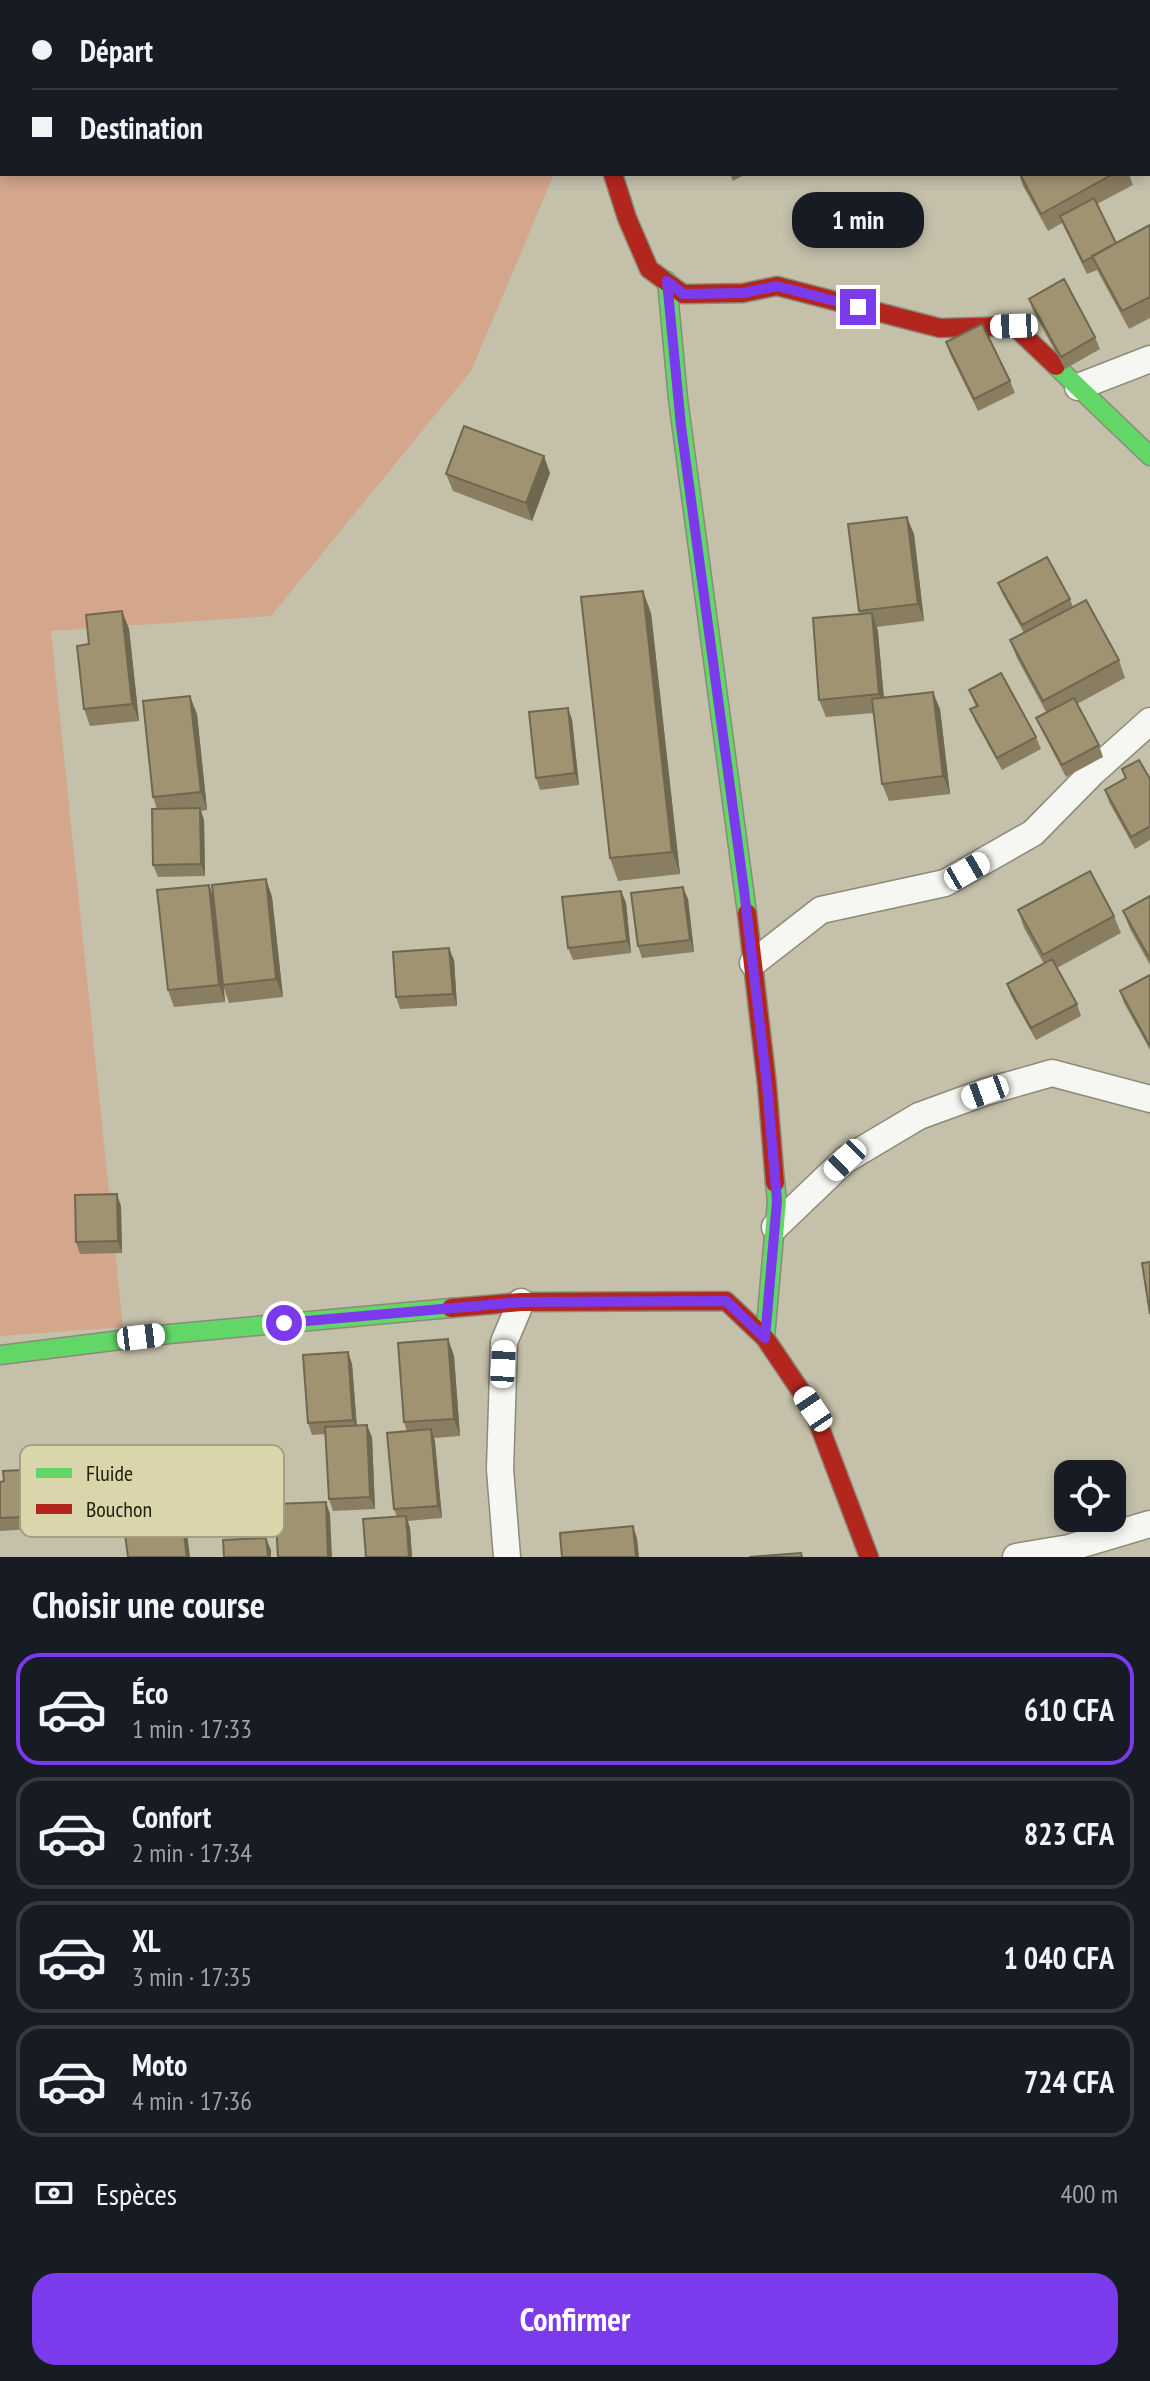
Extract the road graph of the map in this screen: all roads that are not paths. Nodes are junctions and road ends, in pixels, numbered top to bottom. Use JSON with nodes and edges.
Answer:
{"nodes":[{"id":1,"x":614,"y":176,"type":"edge"},
{"id":2,"x":667,"y":281,"type":"junction"},
{"id":3,"x":1150,"y":359,"type":"edge"},
{"id":4,"x":1078,"y":387,"type":"junction"},
{"id":5,"x":1150,"y":456,"type":"edge"},
{"id":6,"x":1150,"y":721,"type":"edge"},
{"id":7,"x":753,"y":963,"type":"junction"},
{"id":8,"x":1150,"y":1099,"type":"edge"},
{"id":9,"x":775,"y":1227,"type":"junction"},
{"id":10,"x":521,"y":1302,"type":"junction"},
{"id":11,"x":765,"y":1338,"type":"junction"},
{"id":12,"x":0,"y":1355,"type":"edge"},
{"id":13,"x":1150,"y":1524,"type":"edge"},
{"id":14,"x":873,"y":1555,"type":"edge"},
{"id":15,"x":507,"y":1557,"type":"edge"},
{"id":16,"x":1016,"y":1557,"type":"edge"}],
"edges":[{"from":1,"to":2,"type":"street"},
{"from":2,"to":4,"type":"street"},
{"from":2,"to":7,"type":"street"},
{"from":3,"to":4,"type":"street"},
{"from":4,"to":5,"type":"street"},
{"from":6,"to":7,"type":"street"},
{"from":7,"to":9,"type":"street"},
{"from":8,"to":9,"type":"street"},
{"from":9,"to":11,"type":"street"},
{"from":10,"to":11,"type":"street"},
{"from":10,"to":12,"type":"street"},
{"from":10,"to":15,"type":"street"},
{"from":11,"to":14,"type":"street"},
{"from":13,"to":16,"type":"street"}]}
